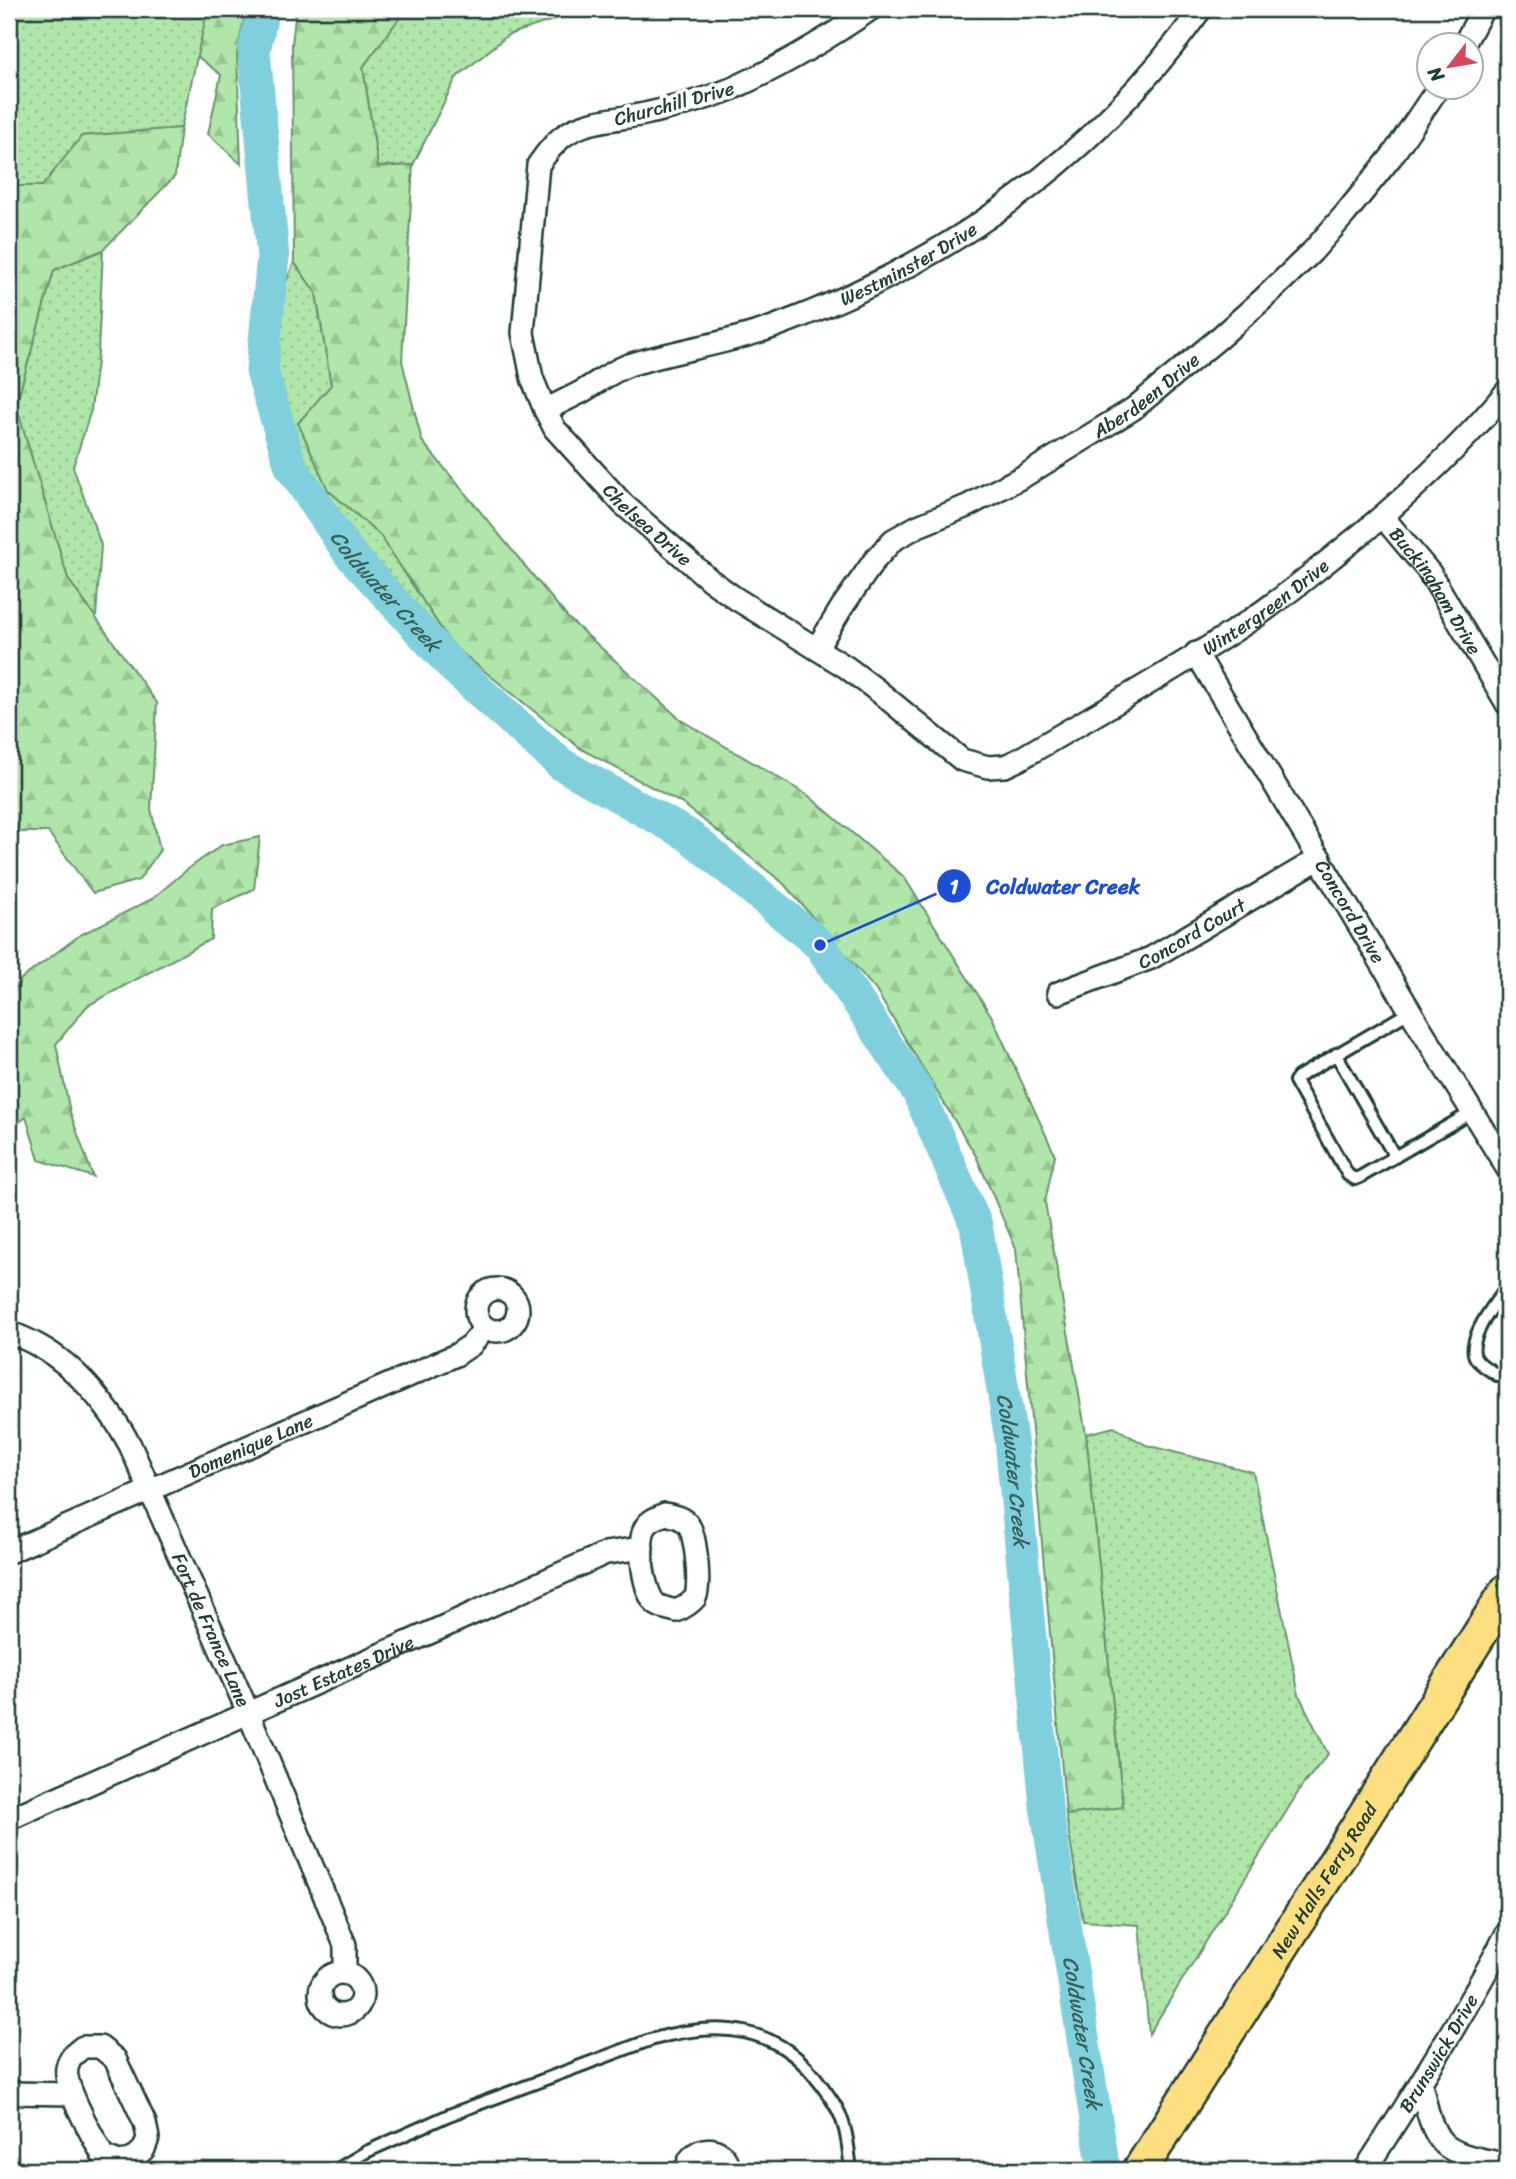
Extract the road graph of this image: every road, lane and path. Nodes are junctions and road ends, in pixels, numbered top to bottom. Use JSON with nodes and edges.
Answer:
{"nodes":[{"id":1,"x":871,"y":9,"type":"edge"},
{"id":2,"x":1202,"y":9,"type":"edge"},
{"id":3,"x":1483,"y":9,"type":"edge"},
{"id":4,"x":1471,"y":32,"type":"edge"},
{"id":5,"x":1429,"y":102,"type":"edge"},
{"id":6,"x":549,"y":150,"type":"joint"},
{"id":7,"x":1507,"y":391,"type":"edge"},
{"id":8,"x":545,"y":410,"type":"junction"},
{"id":9,"x":1383,"y":516,"type":"junction"},
{"id":10,"x":817,"y":648,"type":"junction"},
{"id":11,"x":1196,"y":653,"type":"junction"},
{"id":12,"x":1507,"y":704,"type":"edge"},
{"id":13,"x":988,"y":767,"type":"joint"},
{"id":14,"x":1320,"y":858,"type":"junction"},
{"id":15,"x":1058,"y":993,"type":"dead end"},
{"id":16,"x":1410,"y":1011,"type":"junction"},
{"id":17,"x":1336,"y":1055,"type":"junction"},
{"id":18,"x":1472,"y":1112,"type":"junction"},
{"id":19,"x":1395,"y":1157,"type":"junction"},
{"id":20,"x":1507,"y":1168,"type":"edge"},
{"id":21,"x":1507,"y":1286,"type":"edge"},
{"id":22,"x":485,"y":1328,"type":"dead end"},
{"id":23,"x":9,"y":1332,"type":"edge"},
{"id":24,"x":1507,"y":1368,"type":"edge"},
{"id":25,"x":150,"y":1492,"type":"junction"},
{"id":26,"x":642,"y":1548,"type":"dead end"},
{"id":27,"x":9,"y":1552,"type":"edge"},
{"id":28,"x":1507,"y":1591,"type":"edge"},
{"id":29,"x":248,"y":1712,"type":"junction"},
{"id":30,"x":9,"y":1819,"type":"edge"},
{"id":31,"x":1507,"y":1933,"type":"edge"},
{"id":32,"x":345,"y":1973,"type":"dead end"},
{"id":33,"x":1421,"y":2085,"type":"junction"},
{"id":34,"x":9,"y":2094,"type":"edge"},
{"id":35,"x":72,"y":2094,"type":"junction"},
{"id":36,"x":1498,"y":2164,"type":"edge"},
{"id":37,"x":336,"y":2170,"type":"edge"},
{"id":38,"x":683,"y":2170,"type":"edge"},
{"id":39,"x":729,"y":2170,"type":"edge"},
{"id":40,"x":851,"y":2170,"type":"edge"},
{"id":41,"x":1140,"y":2170,"type":"edge"},
{"id":42,"x":1365,"y":2170,"type":"edge"}],
"edges":[{"from":1,"to":6,"type":"street","name":"Churchill Drive"},
{"from":2,"to":8,"type":"street","name":"Westminster Drive"},
{"from":3,"to":4,"type":"street"},
{"from":5,"to":10,"type":"street","name":"Aberdeen Drive"},
{"from":6,"to":8,"type":"street","name":"Chelsea Drive"},
{"from":7,"to":9,"type":"street","name":"Wintergreen Drive"},
{"from":8,"to":10,"type":"street","name":"Chelsea Drive"},
{"from":9,"to":11,"type":"street","name":"Wintergreen Drive"},
{"from":9,"to":12,"type":"street","name":"Buckingham Drive"},
{"from":10,"to":13,"type":"street","name":"Chelsea Drive"},
{"from":11,"to":13,"type":"street","name":"Wintergreen Drive"},
{"from":11,"to":14,"type":"street","name":"Concord Drive"},
{"from":14,"to":15,"type":"street","name":"Concord Court"},
{"from":14,"to":16,"type":"street","name":"Concord Drive"},
{"from":16,"to":17,"type":"lane"},
{"from":16,"to":18,"type":"street","name":"Concord Drive"},
{"from":17,"to":19,"type":"lane"},
{"from":17,"to":19,"type":"lane"},
{"from":18,"to":19,"type":"lane"},
{"from":18,"to":20,"type":"street","name":"Concord Drive"},
{"from":21,"to":24,"type":"lane"},
{"from":22,"to":25,"type":"street","name":"Domenique Lane"},
{"from":23,"to":25,"type":"street","name":"Fort de France Lane"},
{"from":25,"to":27,"type":"street","name":"Domenique Lane"},
{"from":25,"to":29,"type":"street","name":"Fort de France Lane"},
{"from":26,"to":29,"type":"street","name":"Jost Estates Drive"},
{"from":28,"to":41,"type":"main road","name":"New Halls Ferry Road"},
{"from":29,"to":30,"type":"street","name":"Jost Estates Drive"},
{"from":29,"to":32,"type":"street","name":"Fort de France Lane"},
{"from":31,"to":33,"type":"street","name":"Brunswick Drive"},
{"from":33,"to":36,"type":"street"},
{"from":33,"to":42,"type":"street","name":"Brunswick Drive"},
{"from":34,"to":35,"type":"street"},
{"from":35,"to":35,"type":"street"},
{"from":37,"to":40,"type":"lane"},
{"from":38,"to":39,"type":"street"}]}
